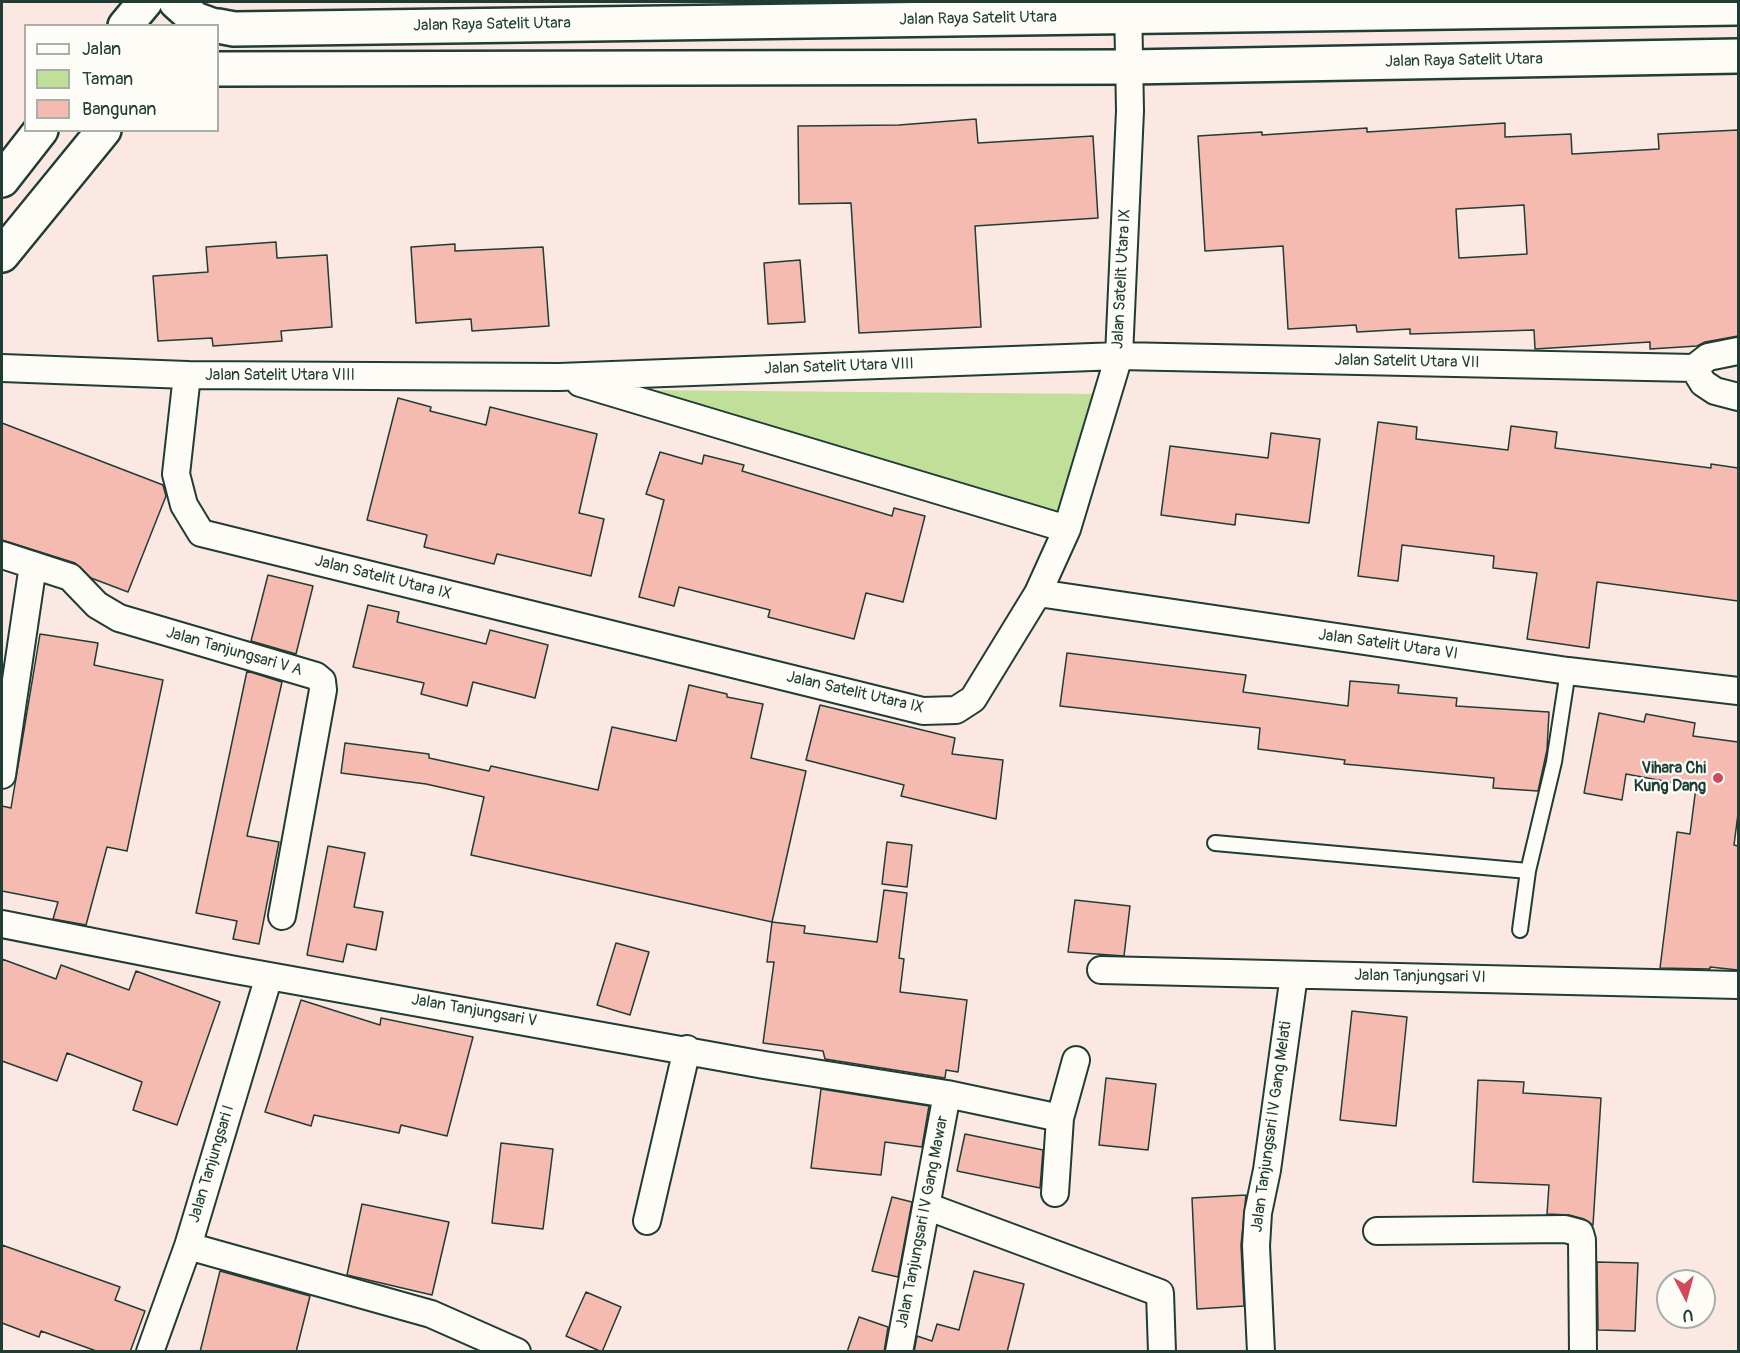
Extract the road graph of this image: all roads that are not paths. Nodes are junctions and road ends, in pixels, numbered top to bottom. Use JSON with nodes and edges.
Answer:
{"nodes":[{"id":1,"x":1738,"y":8,"type":"edge"},
{"id":2,"x":1128,"y":9,"type":"edge"},
{"id":3,"x":199,"y":20,"type":"edge"},
{"id":4,"x":216,"y":24,"type":"edge"},
{"id":5,"x":219,"y":25,"type":"edge"},
{"id":6,"x":1738,"y":56,"type":"edge"},
{"id":7,"x":1129,"y":67,"type":"junction"},
{"id":8,"x":219,"y":69,"type":"edge"},
{"id":9,"x":39,"y":132,"type":"edge"},
{"id":10,"x":102,"y":132,"type":"edge"},
{"id":11,"x":2,"y":180,"type":"edge"},
{"id":12,"x":2,"y":255,"type":"edge"},
{"id":13,"x":1738,"y":351,"type":"edge"},
{"id":14,"x":1119,"y":356,"type":"junction"},
{"id":15,"x":2,"y":368,"type":"edge"},
{"id":16,"x":1695,"y":368,"type":"junction"},
{"id":17,"x":187,"y":375,"type":"junction"},
{"id":18,"x":559,"y":377,"type":"junction"},
{"id":19,"x":1738,"y":397,"type":"edge"},
{"id":20,"x":1067,"y":529,"type":"junction"},
{"id":21,"x":2,"y":555,"type":"edge"},
{"id":22,"x":33,"y":565,"type":"junction"},
{"id":23,"x":1038,"y":593,"type":"junction"},
{"id":24,"x":1568,"y":671,"type":"junction"},
{"id":25,"x":1738,"y":692,"type":"edge"},
{"id":26,"x":2,"y":775,"type":"edge"},
{"id":27,"x":1215,"y":843,"type":"dead end"},
{"id":28,"x":1528,"y":871,"type":"junction"},
{"id":29,"x":282,"y":916,"type":"dead end"},
{"id":30,"x":2,"y":924,"type":"edge"},
{"id":31,"x":1521,"y":930,"type":"dead end"},
{"id":32,"x":1101,"y":970,"type":"dead end"},
{"id":33,"x":1294,"y":975,"type":"junction"},
{"id":34,"x":269,"y":976,"type":"junction"},
{"id":35,"x":1738,"y":985,"type":"edge"},
{"id":36,"x":687,"y":1049,"type":"junction"},
{"id":37,"x":1076,"y":1060,"type":"dead end"},
{"id":38,"x":947,"y":1094,"type":"junction"},
{"id":39,"x":1060,"y":1118,"type":"junction"},
{"id":40,"x":1055,"y":1193,"type":"dead end"},
{"id":41,"x":926,"y":1206,"type":"junction"},
{"id":42,"x":647,"y":1221,"type":"dead end"},
{"id":43,"x":1377,"y":1232,"type":"dead end"},
{"id":44,"x":188,"y":1246,"type":"junction"},
{"id":45,"x":150,"y":1352,"type":"edge"},
{"id":46,"x":517,"y":1352,"type":"edge"},
{"id":47,"x":899,"y":1352,"type":"edge"},
{"id":48,"x":1162,"y":1352,"type":"edge"},
{"id":49,"x":1261,"y":1352,"type":"edge"},
{"id":50,"x":1583,"y":1352,"type":"edge"}],
"edges":[{"from":1,"to":2,"type":"street","name":"Jalan Raya Satelit Utara"},
{"from":2,"to":5,"type":"street","name":"Jalan Raya Satelit Utara"},
{"from":2,"to":7,"type":"street","name":"Jalan Satelit Utara IX"},
{"from":3,"to":4,"type":"street","name":"Jalan Raya Satelit Utara"},
{"from":6,"to":7,"type":"street","name":"Jalan Raya Satelit Utara"},
{"from":7,"to":8,"type":"street","name":"Jalan Raya Satelit Utara"},
{"from":7,"to":14,"type":"street","name":"Jalan Satelit Utara IX"},
{"from":9,"to":11,"type":"street"},
{"from":10,"to":12,"type":"street"},
{"from":13,"to":16,"type":"street","name":"Jalan Satelit Utara VII"},
{"from":14,"to":16,"type":"street","name":"Jalan Satelit Utara VII"},
{"from":14,"to":18,"type":"street","name":"Jalan Satelit Utara VIII"},
{"from":14,"to":20,"type":"street","name":"Jalan Satelit Utara IX"},
{"from":15,"to":17,"type":"street","name":"Jalan Satelit Utara VIII"},
{"from":16,"to":19,"type":"street"},
{"from":17,"to":18,"type":"street","name":"Jalan Satelit Utara VIII"},
{"from":17,"to":23,"type":"street","name":"Jalan Satelit Utara IX"},
{"from":18,"to":20,"type":"street","name":"Jalan Satelit Utara VIII"},
{"from":20,"to":23,"type":"street","name":"Jalan Satelit Utara IX"},
{"from":21,"to":22,"type":"street","name":"Jalan Tanjungsari V A"},
{"from":22,"to":26,"type":"street"},
{"from":22,"to":29,"type":"street","name":"Jalan Tanjungsari V A"},
{"from":23,"to":24,"type":"street","name":"Jalan Satelit Utara VI"},
{"from":24,"to":25,"type":"street","name":"Jalan Satelit Utara VI"},
{"from":24,"to":28,"type":"lane"},
{"from":27,"to":28,"type":"lane"},
{"from":28,"to":31,"type":"lane"},
{"from":30,"to":34,"type":"street","name":"Jalan Tanjungsari V"},
{"from":32,"to":33,"type":"street","name":"Jalan Tanjungsari VI"},
{"from":33,"to":35,"type":"street","name":"Jalan Tanjungsari VI"},
{"from":33,"to":49,"type":"street","name":"Jalan Tanjungsari IV Gang Melati"},
{"from":34,"to":36,"type":"street","name":"Jalan Tanjungsari V"},
{"from":34,"to":44,"type":"street","name":"Jalan Tanjungsari I"},
{"from":36,"to":38,"type":"street","name":"Jalan Tanjungsari V"},
{"from":36,"to":42,"type":"street"},
{"from":37,"to":39,"type":"street"},
{"from":38,"to":39,"type":"street","name":"Jalan Tanjungsari V"},
{"from":38,"to":41,"type":"street","name":"Jalan Tanjungsari IV Gang Mawar"},
{"from":39,"to":40,"type":"street"},
{"from":41,"to":47,"type":"street","name":"Jalan Tanjungsari IV Gang Mawar"},
{"from":41,"to":48,"type":"street"},
{"from":43,"to":50,"type":"street"},
{"from":44,"to":45,"type":"street","name":"Jalan Tanjungsari I"},
{"from":44,"to":46,"type":"street"}]}
